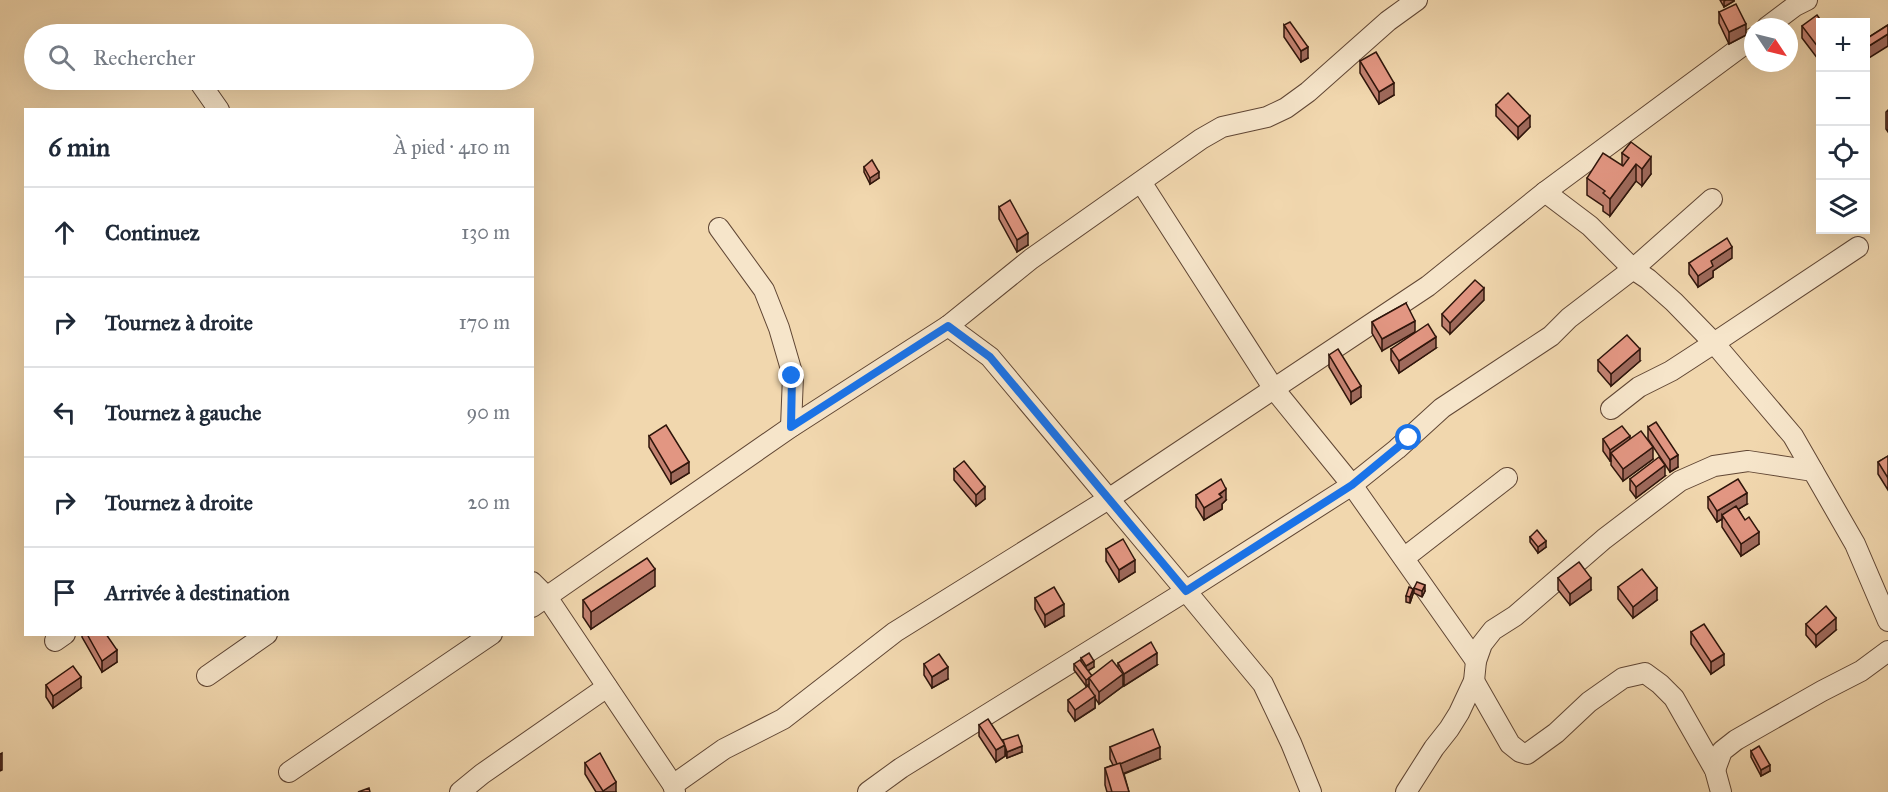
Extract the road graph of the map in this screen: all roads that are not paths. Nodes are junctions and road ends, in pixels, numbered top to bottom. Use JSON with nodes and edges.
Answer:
{"nodes":[{"id":1,"x":1417,"y":0,"type":"edge"},
{"id":2,"x":1807,"y":0,"type":"edge"},
{"id":3,"x":1779,"y":18,"type":"edge"},
{"id":4,"x":1744,"y":45,"type":"edge"},
{"id":5,"x":205,"y":90,"type":"edge"},
{"id":6,"x":218,"y":108,"type":"edge"},
{"id":7,"x":1141,"y":182,"type":"junction"},
{"id":8,"x":1545,"y":192,"type":"junction"},
{"id":9,"x":1712,"y":199,"type":"dead end"},
{"id":10,"x":719,"y":228,"type":"dead end"},
{"id":11,"x":1858,"y":247,"type":"dead end"},
{"id":12,"x":1633,"y":269,"type":"junction"},
{"id":13,"x":948,"y":326,"type":"junction"},
{"id":14,"x":1714,"y":343,"type":"junction"},
{"id":15,"x":1274,"y":389,"type":"junction"},
{"id":16,"x":1611,"y":409,"type":"dead end"},
{"id":17,"x":791,"y":427,"type":"junction"},
{"id":18,"x":1813,"y":471,"type":"junction"},
{"id":19,"x":1507,"y":478,"type":"dead end"},
{"id":20,"x":1352,"y":485,"type":"junction"},
{"id":21,"x":1110,"y":498,"type":"junction"},
{"id":22,"x":1404,"y":558,"type":"junction"},
{"id":23,"x":534,"y":587,"type":"edge"},
{"id":24,"x":1186,"y":591,"type":"junction"},
{"id":25,"x":540,"y":602,"type":"edge"},
{"id":26,"x":1888,"y":621,"type":"edge"},
{"id":27,"x":264,"y":636,"type":"edge"},
{"id":28,"x":489,"y":636,"type":"edge"},
{"id":29,"x":1888,"y":651,"type":"edge"},
{"id":30,"x":1476,"y":661,"type":"junction"},
{"id":31,"x":207,"y":676,"type":"dead end"},
{"id":32,"x":1474,"y":681,"type":"junction"},
{"id":33,"x":607,"y":687,"type":"junction"},
{"id":34,"x":1715,"y":770,"type":"junction"},
{"id":35,"x":289,"y":772,"type":"dead end"},
{"id":36,"x":674,"y":789,"type":"edge"},
{"id":37,"x":460,"y":792,"type":"edge"},
{"id":38,"x":868,"y":792,"type":"edge"},
{"id":39,"x":1311,"y":792,"type":"edge"},
{"id":40,"x":1406,"y":792,"type":"edge"},
{"id":41,"x":1721,"y":792,"type":"edge"}],
"edges":[{"from":1,"to":7,"type":"street"},
{"from":2,"to":3,"type":"street"},
{"from":4,"to":8,"type":"street"},
{"from":5,"to":6,"type":"street"},
{"from":7,"to":13,"type":"street"},
{"from":7,"to":15,"type":"street"},
{"from":8,"to":12,"type":"street"},
{"from":8,"to":15,"type":"street"},
{"from":9,"to":12,"type":"street"},
{"from":10,"to":17,"type":"street"},
{"from":11,"to":14,"type":"street"},
{"from":12,"to":14,"type":"street"},
{"from":12,"to":20,"type":"street"},
{"from":13,"to":17,"type":"street"},
{"from":13,"to":21,"type":"street"},
{"from":14,"to":16,"type":"street"},
{"from":14,"to":18,"type":"street"},
{"from":15,"to":20,"type":"street"},
{"from":15,"to":21,"type":"street"},
{"from":17,"to":25,"type":"street"},
{"from":18,"to":26,"type":"street"},
{"from":18,"to":30,"type":"street"},
{"from":19,"to":22,"type":"street"},
{"from":20,"to":22,"type":"street"},
{"from":20,"to":24,"type":"street"},
{"from":21,"to":24,"type":"street"},
{"from":21,"to":36,"type":"street"},
{"from":22,"to":30,"type":"street"},
{"from":23,"to":25,"type":"street"},
{"from":24,"to":38,"type":"street"},
{"from":24,"to":39,"type":"street"},
{"from":25,"to":33,"type":"street"},
{"from":27,"to":31,"type":"street"},
{"from":28,"to":35,"type":"street"},
{"from":29,"to":34,"type":"street"},
{"from":30,"to":32,"type":"street"},
{"from":32,"to":34,"type":"street"},
{"from":32,"to":40,"type":"street"},
{"from":33,"to":36,"type":"street"},
{"from":33,"to":37,"type":"street"},
{"from":34,"to":41,"type":"street"}]}
